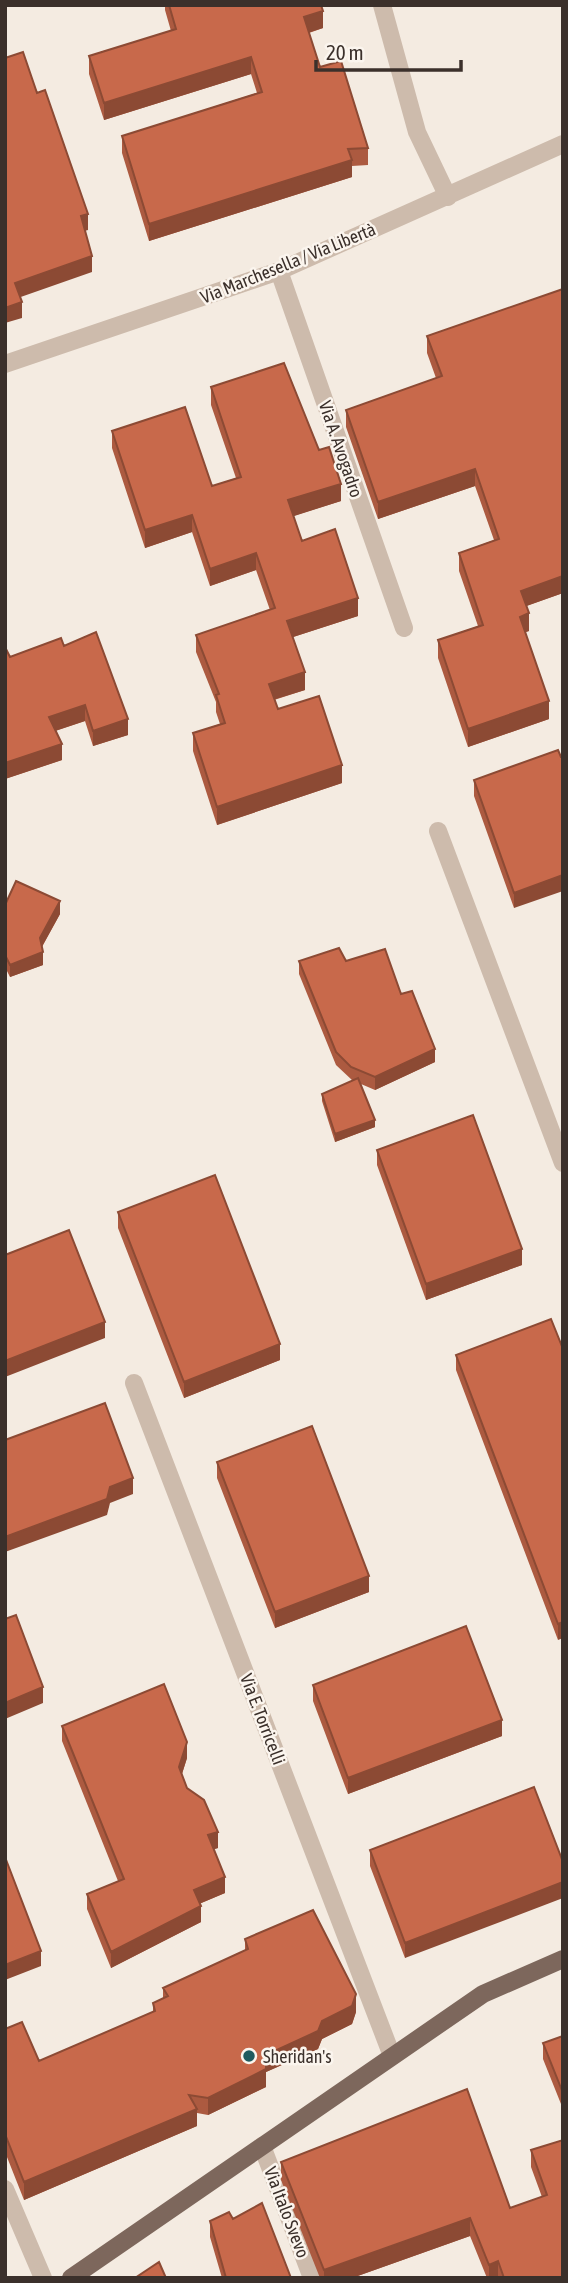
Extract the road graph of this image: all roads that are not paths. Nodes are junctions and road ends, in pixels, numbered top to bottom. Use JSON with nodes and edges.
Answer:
{"nodes":[{"id":1,"x":382,"y":5,"type":"edge"},
{"id":2,"x":563,"y":144,"type":"edge"},
{"id":3,"x":448,"y":197,"type":"junction"},
{"id":4,"x":279,"y":271,"type":"junction"},
{"id":5,"x":5,"y":364,"type":"edge"},
{"id":6,"x":404,"y":628,"type":"dead end"},
{"id":7,"x":438,"y":831,"type":"dead end"},
{"id":8,"x":563,"y":1163,"type":"edge"},
{"id":9,"x":134,"y":1383,"type":"dead end"},
{"id":10,"x":563,"y":1959,"type":"edge"},
{"id":11,"x":392,"y":2056,"type":"junction"},
{"id":12,"x":262,"y":2146,"type":"junction"},
{"id":13,"x":5,"y":2189,"type":"edge"},
{"id":14,"x":43,"y":2278,"type":"edge"},
{"id":15,"x":71,"y":2278,"type":"edge"},
{"id":16,"x":312,"y":2278,"type":"edge"}],
"edges":[{"from":1,"to":3,"type":"street"},
{"from":2,"to":3,"type":"street","name":"Via Marchesella / Via Libertà"},
{"from":3,"to":4,"type":"street","name":"Via Marchesella / Via Libertà"},
{"from":4,"to":5,"type":"street","name":"Via Marchesella / Via Libertà"},
{"from":4,"to":6,"type":"street","name":"Via A. Avogadro"},
{"from":7,"to":8,"type":"street"},
{"from":9,"to":11,"type":"street","name":"Via E. Torricelli"},
{"from":10,"to":11,"type":"main road"},
{"from":11,"to":12,"type":"main road"},
{"from":12,"to":15,"type":"main road"},
{"from":12,"to":16,"type":"street","name":"Via Italo Svevo"},
{"from":13,"to":14,"type":"street"}]}
